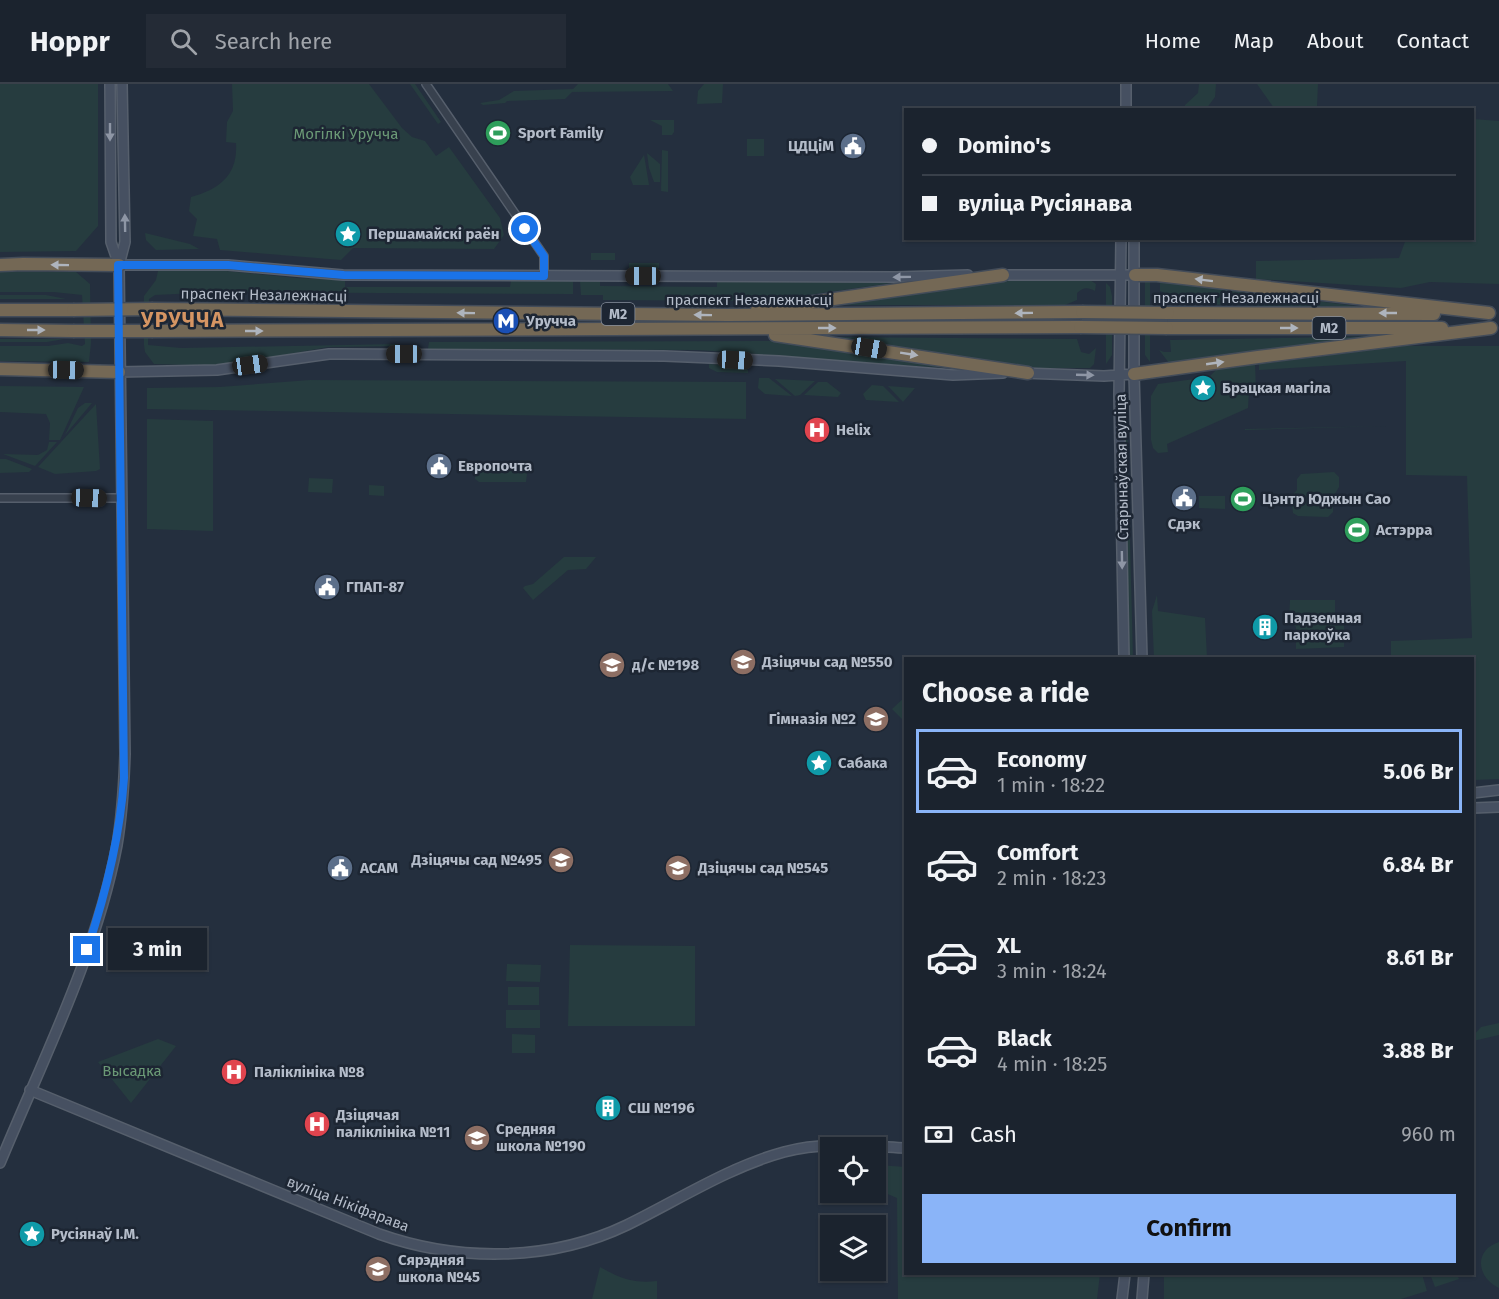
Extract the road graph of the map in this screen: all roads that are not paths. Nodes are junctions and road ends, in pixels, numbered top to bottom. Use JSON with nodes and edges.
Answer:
{"nodes":[{"id":1,"x":110,"y":84,"type":"edge"},
{"id":2,"x":122,"y":84,"type":"edge"},
{"id":3,"x":426,"y":84,"type":"edge"},
{"id":4,"x":1126,"y":84,"type":"edge"},
{"id":5,"x":1126,"y":108,"type":"edge"},
{"id":6,"x":1121,"y":240,"type":"edge"},
{"id":7,"x":1134,"y":240,"type":"edge"},
{"id":8,"x":0,"y":265,"type":"edge"},
{"id":9,"x":118,"y":265,"type":"junction"},
{"id":10,"x":1003,"y":274,"type":"junction"},
{"id":11,"x":1135,"y":275,"type":"junction"},
{"id":12,"x":544,"y":276,"type":"junction"},
{"id":13,"x":1121,"y":276,"type":"junction"},
{"id":14,"x":0,"y":310,"type":"edge"},
{"id":15,"x":1494,"y":313,"type":"edge"},
{"id":16,"x":728,"y":315,"type":"junction"},
{"id":17,"x":1495,"y":328,"type":"edge"},
{"id":18,"x":726,"y":329,"type":"junction"},
{"id":19,"x":0,"y":330,"type":"edge"},
{"id":20,"x":0,"y":369,"type":"edge"},
{"id":21,"x":119,"y":372,"type":"junction"},
{"id":22,"x":1028,"y":373,"type":"junction"},
{"id":23,"x":1134,"y":374,"type":"junction"},
{"id":24,"x":1119,"y":375,"type":"junction"},
{"id":25,"x":0,"y":498,"type":"edge"},
{"id":26,"x":121,"y":498,"type":"junction"},
{"id":27,"x":1124,"y":657,"type":"edge"},
{"id":28,"x":1142,"y":657,"type":"edge"},
{"id":29,"x":1499,"y":790,"type":"edge"},
{"id":30,"x":1474,"y":793,"type":"edge"},
{"id":31,"x":1499,"y":807,"type":"edge"},
{"id":32,"x":1474,"y":808,"type":"edge"},
{"id":33,"x":30,"y":1090,"type":"junction"},
{"id":34,"x":904,"y":1148,"type":"edge"},
{"id":35,"x":0,"y":1163,"type":"edge"},
{"id":36,"x":1125,"y":1275,"type":"edge"},
{"id":37,"x":1144,"y":1275,"type":"edge"},
{"id":38,"x":1122,"y":1299,"type":"edge"},
{"id":39,"x":1142,"y":1299,"type":"edge"}],
"edges":[{"from":1,"to":9,"type":"main road","one_way":true},
{"from":9,"to":2,"type":"main road","one_way":true},
{"from":3,"to":12,"type":"street"},
{"from":4,"to":5,"type":"main road"},
{"from":6,"to":13,"type":"main road","name":"Старынаўская вуліца"},
{"from":7,"to":11,"type":"main road","name":"Старынаўская вуліца"},
{"from":9,"to":8,"type":"highway","one_way":true},
{"from":9,"to":12,"type":"main road"},
{"from":9,"to":21,"type":"main road"},
{"from":10,"to":12,"type":"main road","one_way":true},
{"from":10,"to":13,"type":"main road"},
{"from":10,"to":16,"type":"highway"},
{"from":11,"to":13,"type":"main road"},
{"from":15,"to":11,"type":"highway","one_way":true},
{"from":11,"to":23,"type":"main road","name":"Старынаўская вуліца"},
{"from":13,"to":24,"type":"main road","name":"Старынаўская вуліца"},
{"from":16,"to":14,"type":"highway","name":"праспект Незалежнасці","number":"М2","one_way":true,"bridge":true},
{"from":15,"to":16,"type":"highway","name":"праспект Незалежнасці","number":"М2","one_way":true,"bridge":true},
{"from":18,"to":17,"type":"highway","name":"праспект Незалежнасці","number":"М2","one_way":true,"bridge":true},
{"from":23,"to":17,"type":"highway","one_way":true},
{"from":19,"to":18,"type":"highway","name":"праспект Незалежнасці","number":"М2","one_way":true,"bridge":true},
{"from":18,"to":22,"type":"highway","one_way":true},
{"from":20,"to":21,"type":"highway"},
{"from":21,"to":22,"type":"main road"},
{"from":21,"to":26,"type":"main road"},
{"from":22,"to":24,"type":"main road","one_way":true},
{"from":23,"to":24,"type":"main road"},
{"from":23,"to":28,"type":"main road","name":"Старынаўская вуліца"},
{"from":24,"to":27,"type":"main road","name":"Старынаўская вуліца","one_way":true},
{"from":25,"to":26,"type":"street"},
{"from":26,"to":33,"type":"main road"},
{"from":29,"to":30,"type":"main road"},
{"from":31,"to":32,"type":"main road"},
{"from":33,"to":34,"type":"main road","name":"вуліца Нікіфарава"},
{"from":33,"to":35,"type":"main road"},
{"from":36,"to":38,"type":"main road"},
{"from":37,"to":39,"type":"main road"}]}
